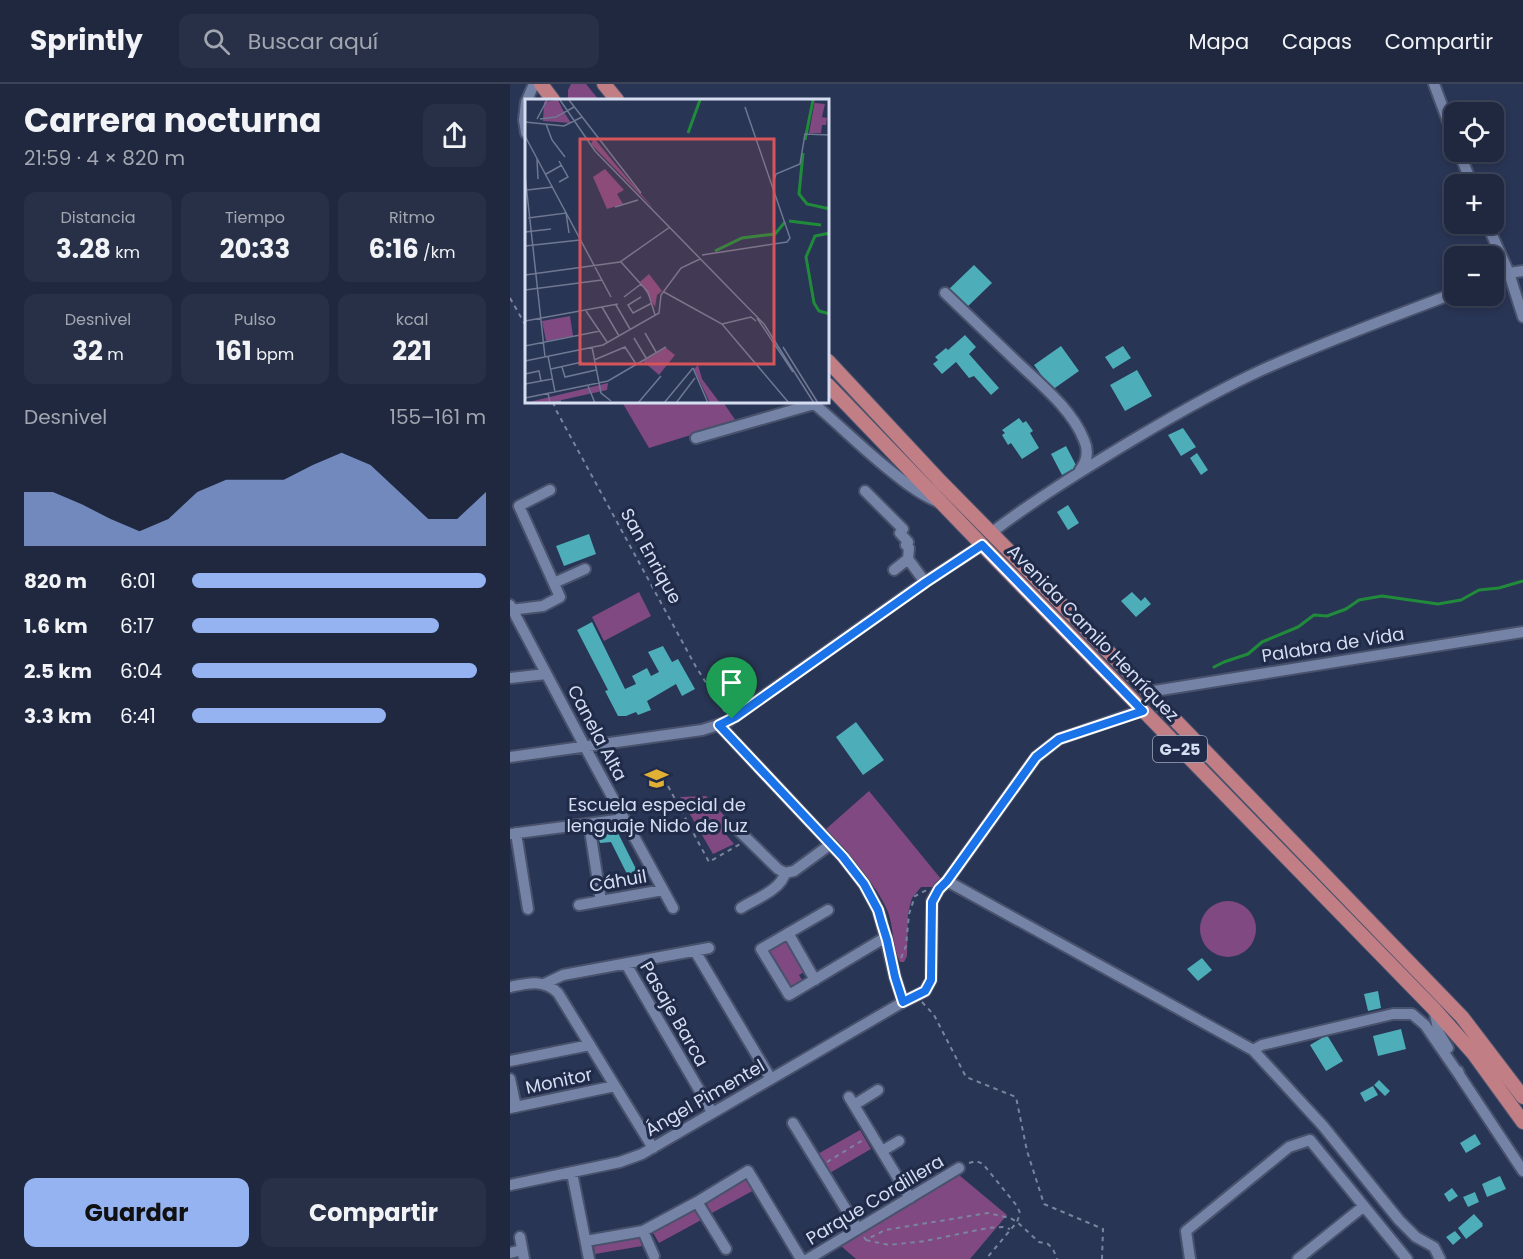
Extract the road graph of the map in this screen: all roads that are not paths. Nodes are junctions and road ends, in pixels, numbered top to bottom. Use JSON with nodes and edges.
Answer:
{"nodes":[{"id":1,"x":534,"y":84,"type":"edge"},
{"id":2,"x":541,"y":84,"type":"edge"},
{"id":3,"x":604,"y":84,"type":"edge"},
{"id":4,"x":1434,"y":84,"type":"edge"},
{"id":5,"x":528,"y":99,"type":"edge"},
{"id":6,"x":554,"y":99,"type":"edge"},
{"id":7,"x":616,"y":99,"type":"edge"},
{"id":8,"x":1444,"y":111,"type":"edge"},
{"id":9,"x":1491,"y":234,"type":"edge"},
{"id":10,"x":1523,"y":271,"type":"edge"},
{"id":11,"x":1509,"y":273,"type":"junction"},
{"id":12,"x":1504,"y":275,"type":"edge"},
{"id":13,"x":1523,"y":292,"type":"edge"},
{"id":14,"x":945,"y":293,"type":"dead end"},
{"id":15,"x":1444,"y":297,"type":"edge"},
{"id":16,"x":1521,"y":312,"type":"edge"},
{"id":17,"x":830,"y":364,"type":"edge"},
{"id":18,"x":830,"y":386,"type":"edge"},
{"id":19,"x":810,"y":404,"type":"edge"},
{"id":20,"x":814,"y":404,"type":"edge"},
{"id":21,"x":696,"y":438,"type":"dead end"},
{"id":22,"x":1078,"y":473,"type":"junction"},
{"id":23,"x":550,"y":490,"type":"dead end"},
{"id":24,"x":865,"y":491,"type":"dead end"},
{"id":25,"x":941,"y":503,"type":"junction"},
{"id":26,"x":991,"y":533,"type":"junction"},
{"id":27,"x":982,"y":545,"type":"junction"},
{"id":28,"x":908,"y":559,"type":"junction"},
{"id":29,"x":585,"y":569,"type":"dead end"},
{"id":30,"x":894,"y":570,"type":"dead end"},
{"id":31,"x":926,"y":582,"type":"junction"},
{"id":32,"x":554,"y":583,"type":"junction"},
{"id":33,"x":511,"y":608,"type":"edge"},
{"id":34,"x":1523,"y":632,"type":"edge"},
{"id":35,"x":546,"y":674,"type":"junction"},
{"id":36,"x":510,"y":678,"type":"edge"},
{"id":37,"x":1148,"y":692,"type":"junction"},
{"id":38,"x":1143,"y":711,"type":"junction"},
{"id":39,"x":719,"y":725,"type":"junction"},
{"id":40,"x":585,"y":747,"type":"junction"},
{"id":41,"x":510,"y":757,"type":"edge"},
{"id":42,"x":624,"y":819,"type":"junction"},
{"id":43,"x":589,"y":824,"type":"junction"},
{"id":44,"x":737,"y":829,"type":"dead end"},
{"id":45,"x":513,"y":834,"type":"edge"},
{"id":46,"x":831,"y":844,"type":"junction"},
{"id":47,"x":785,"y":873,"type":"junction"},
{"id":48,"x":943,"y":885,"type":"junction"},
{"id":49,"x":663,"y":890,"type":"junction"},
{"id":50,"x":601,"y":901,"type":"junction"},
{"id":51,"x":579,"y":905,"type":"dead end"},
{"id":52,"x":673,"y":908,"type":"dead end"},
{"id":53,"x":741,"y":908,"type":"dead end"},
{"id":54,"x":528,"y":909,"type":"dead end"},
{"id":55,"x":828,"y":910,"type":"dead end"},
{"id":56,"x":788,"y":933,"type":"junction"},
{"id":57,"x":886,"y":937,"type":"junction"},
{"id":58,"x":709,"y":948,"type":"dead end"},
{"id":59,"x":695,"y":951,"type":"junction"},
{"id":60,"x":626,"y":964,"type":"junction"},
{"id":61,"x":815,"y":980,"type":"junction"},
{"id":62,"x":544,"y":984,"type":"junction"},
{"id":63,"x":510,"y":987,"type":"edge"},
{"id":64,"x":903,"y":1002,"type":"junction"},
{"id":65,"x":1434,"y":1009,"type":"junction"},
{"id":66,"x":590,"y":1045,"type":"junction"},
{"id":67,"x":1253,"y":1050,"type":"junction"},
{"id":68,"x":510,"y":1061,"type":"edge"},
{"id":69,"x":1460,"y":1076,"type":"junction"},
{"id":70,"x":510,"y":1079,"type":"edge"},
{"id":71,"x":771,"y":1079,"type":"junction"},
{"id":72,"x":615,"y":1086,"type":"junction"},
{"id":73,"x":878,"y":1090,"type":"dead end"},
{"id":74,"x":1523,"y":1097,"type":"edge"},
{"id":75,"x":513,"y":1107,"type":"edge"},
{"id":76,"x":712,"y":1112,"type":"junction"},
{"id":77,"x":1523,"y":1122,"type":"edge"},
{"id":78,"x":793,"y":1123,"type":"dead end"},
{"id":79,"x":899,"y":1141,"type":"dead end"},
{"id":80,"x":653,"y":1148,"type":"junction"},
{"id":81,"x":882,"y":1151,"type":"junction"},
{"id":82,"x":959,"y":1168,"type":"road end"},
{"id":83,"x":1523,"y":1171,"type":"edge"},
{"id":84,"x":572,"y":1173,"type":"junction"},
{"id":85,"x":510,"y":1185,"type":"edge"},
{"id":86,"x":910,"y":1198,"type":"junction"},
{"id":87,"x":697,"y":1202,"type":"junction"},
{"id":88,"x":1364,"y":1206,"type":"junction"},
{"id":89,"x":858,"y":1229,"type":"junction"},
{"id":90,"x":643,"y":1231,"type":"junction"},
{"id":91,"x":520,"y":1237,"type":"dead end"},
{"id":92,"x":586,"y":1241,"type":"junction"},
{"id":93,"x":1188,"y":1245,"type":"junction"},
{"id":94,"x":726,"y":1250,"type":"dead end"},
{"id":95,"x":510,"y":1253,"type":"edge"},
{"id":96,"x":523,"y":1255,"type":"edge"},
{"id":97,"x":655,"y":1258,"type":"edge"},
{"id":98,"x":590,"y":1259,"type":"edge"},
{"id":99,"x":801,"y":1259,"type":"edge"},
{"id":100,"x":808,"y":1259,"type":"edge"},
{"id":101,"x":1190,"y":1259,"type":"edge"},
{"id":102,"x":1199,"y":1259,"type":"edge"},
{"id":103,"x":1298,"y":1259,"type":"edge"},
{"id":104,"x":1407,"y":1259,"type":"edge"},
{"id":105,"x":1440,"y":1259,"type":"edge"}],
"edges":[{"from":1,"to":5,"type":"street"},
{"from":2,"to":6,"type":"main road"},
{"from":3,"to":7,"type":"main road"},
{"from":4,"to":8,"type":"street"},
{"from":9,"to":11,"type":"street"},
{"from":10,"to":11,"type":"street"},
{"from":11,"to":12,"type":"street"},
{"from":11,"to":16,"type":"street"},
{"from":13,"to":16,"type":"street"},
{"from":14,"to":22,"type":"street"},
{"from":15,"to":22,"type":"street"},
{"from":17,"to":26,"type":"main road","name":"Avenida Camilo Henríquez","number":"G-25"},
{"from":18,"to":25,"type":"main road","name":"Avenida Camilo Henríquez","number":"G-25"},
{"from":19,"to":21,"type":"street"},
{"from":20,"to":25,"type":"street"},
{"from":22,"to":26,"type":"street"},
{"from":23,"to":32,"type":"street"},
{"from":24,"to":28,"type":"street"},
{"from":25,"to":27,"type":"main road","name":"Avenida Camilo Henríquez","number":"G-25"},
{"from":26,"to":37,"type":"main road","name":"Avenida Camilo Henríquez","number":"G-25"},
{"from":27,"to":31,"type":"street"},
{"from":27,"to":38,"type":"main road","name":"Avenida Camilo Henríquez","number":"G-25"},
{"from":28,"to":30,"type":"street"},
{"from":28,"to":31,"type":"street"},
{"from":29,"to":32,"type":"street"},
{"from":31,"to":39,"type":"street"},
{"from":32,"to":33,"type":"street"},
{"from":33,"to":35,"type":"street","name":"Canela Alta"},
{"from":34,"to":37,"type":"street","name":"Palabra de Vida"},
{"from":35,"to":36,"type":"street"},
{"from":35,"to":40,"type":"street","name":"Canela Alta"},
{"from":37,"to":74,"type":"main road","name":"Avenida Camilo Henríquez","number":"G-25"},
{"from":38,"to":48,"type":"street"},
{"from":38,"to":65,"type":"main road","name":"Avenida Camilo Henríquez","number":"G-25"},
{"from":39,"to":40,"type":"street"},
{"from":39,"to":46,"type":"street"},
{"from":40,"to":41,"type":"street"},
{"from":40,"to":42,"type":"street","name":"Canela Alta"},
{"from":42,"to":43,"type":"street"},
{"from":42,"to":49,"type":"street","name":"Canela Alta"},
{"from":43,"to":45,"type":"street"},
{"from":43,"to":50,"type":"street"},
{"from":44,"to":47,"type":"street"},
{"from":45,"to":54,"type":"street"},
{"from":46,"to":47,"type":"street"},
{"from":46,"to":57,"type":"street"},
{"from":47,"to":53,"type":"street"},
{"from":48,"to":64,"type":"street","name":"Ángel Pimentel"},
{"from":48,"to":67,"type":"street"},
{"from":49,"to":50,"type":"street","name":"Cáhuil"},
{"from":49,"to":52,"type":"street","name":"Canela Alta"},
{"from":50,"to":51,"type":"street","name":"Cáhuil"},
{"from":55,"to":56,"type":"street"},
{"from":56,"to":61,"type":"street"},
{"from":56,"to":61,"type":"street"},
{"from":57,"to":61,"type":"street"},
{"from":57,"to":64,"type":"street"},
{"from":58,"to":59,"type":"street"},
{"from":59,"to":60,"type":"street"},
{"from":59,"to":71,"type":"street"},
{"from":60,"to":62,"type":"street"},
{"from":60,"to":76,"type":"street","name":"Pasaje Barca"},
{"from":62,"to":63,"type":"street"},
{"from":62,"to":66,"type":"street"},
{"from":64,"to":71,"type":"street","name":"Ángel Pimentel"},
{"from":65,"to":69,"type":"street"},
{"from":65,"to":77,"type":"main road","name":"Avenida Camilo Henríquez","number":"G-25"},
{"from":66,"to":68,"type":"street"},
{"from":66,"to":72,"type":"street"},
{"from":67,"to":69,"type":"street"},
{"from":67,"to":105,"type":"street"},
{"from":69,"to":83,"type":"street"},
{"from":70,"to":75,"type":"street"},
{"from":71,"to":76,"type":"street","name":"Ángel Pimentel"},
{"from":72,"to":75,"type":"street","name":"Monitor"},
{"from":72,"to":80,"type":"street"},
{"from":73,"to":81,"type":"street"},
{"from":76,"to":80,"type":"street","name":"Ángel Pimentel"},
{"from":78,"to":89,"type":"street"},
{"from":79,"to":81,"type":"street"},
{"from":80,"to":84,"type":"street","name":"Ángel Pimentel"},
{"from":81,"to":86,"type":"street"},
{"from":82,"to":86,"type":"street","name":"Parque Cordillera"},
{"from":84,"to":85,"type":"street","name":"Ángel Pimentel"},
{"from":84,"to":92,"type":"street"},
{"from":86,"to":89,"type":"street","name":"Parque Cordillera"},
{"from":87,"to":90,"type":"street"},
{"from":87,"to":94,"type":"street"},
{"from":87,"to":99,"type":"street"},
{"from":88,"to":93,"type":"street"},
{"from":88,"to":103,"type":"street"},
{"from":88,"to":104,"type":"street"},
{"from":89,"to":100,"type":"street","name":"Parque Cordillera"},
{"from":90,"to":92,"type":"street"},
{"from":90,"to":97,"type":"street"},
{"from":91,"to":96,"type":"street"},
{"from":92,"to":98,"type":"street"},
{"from":93,"to":101,"type":"street"},
{"from":93,"to":102,"type":"street"},
{"from":95,"to":96,"type":"street"}]}
